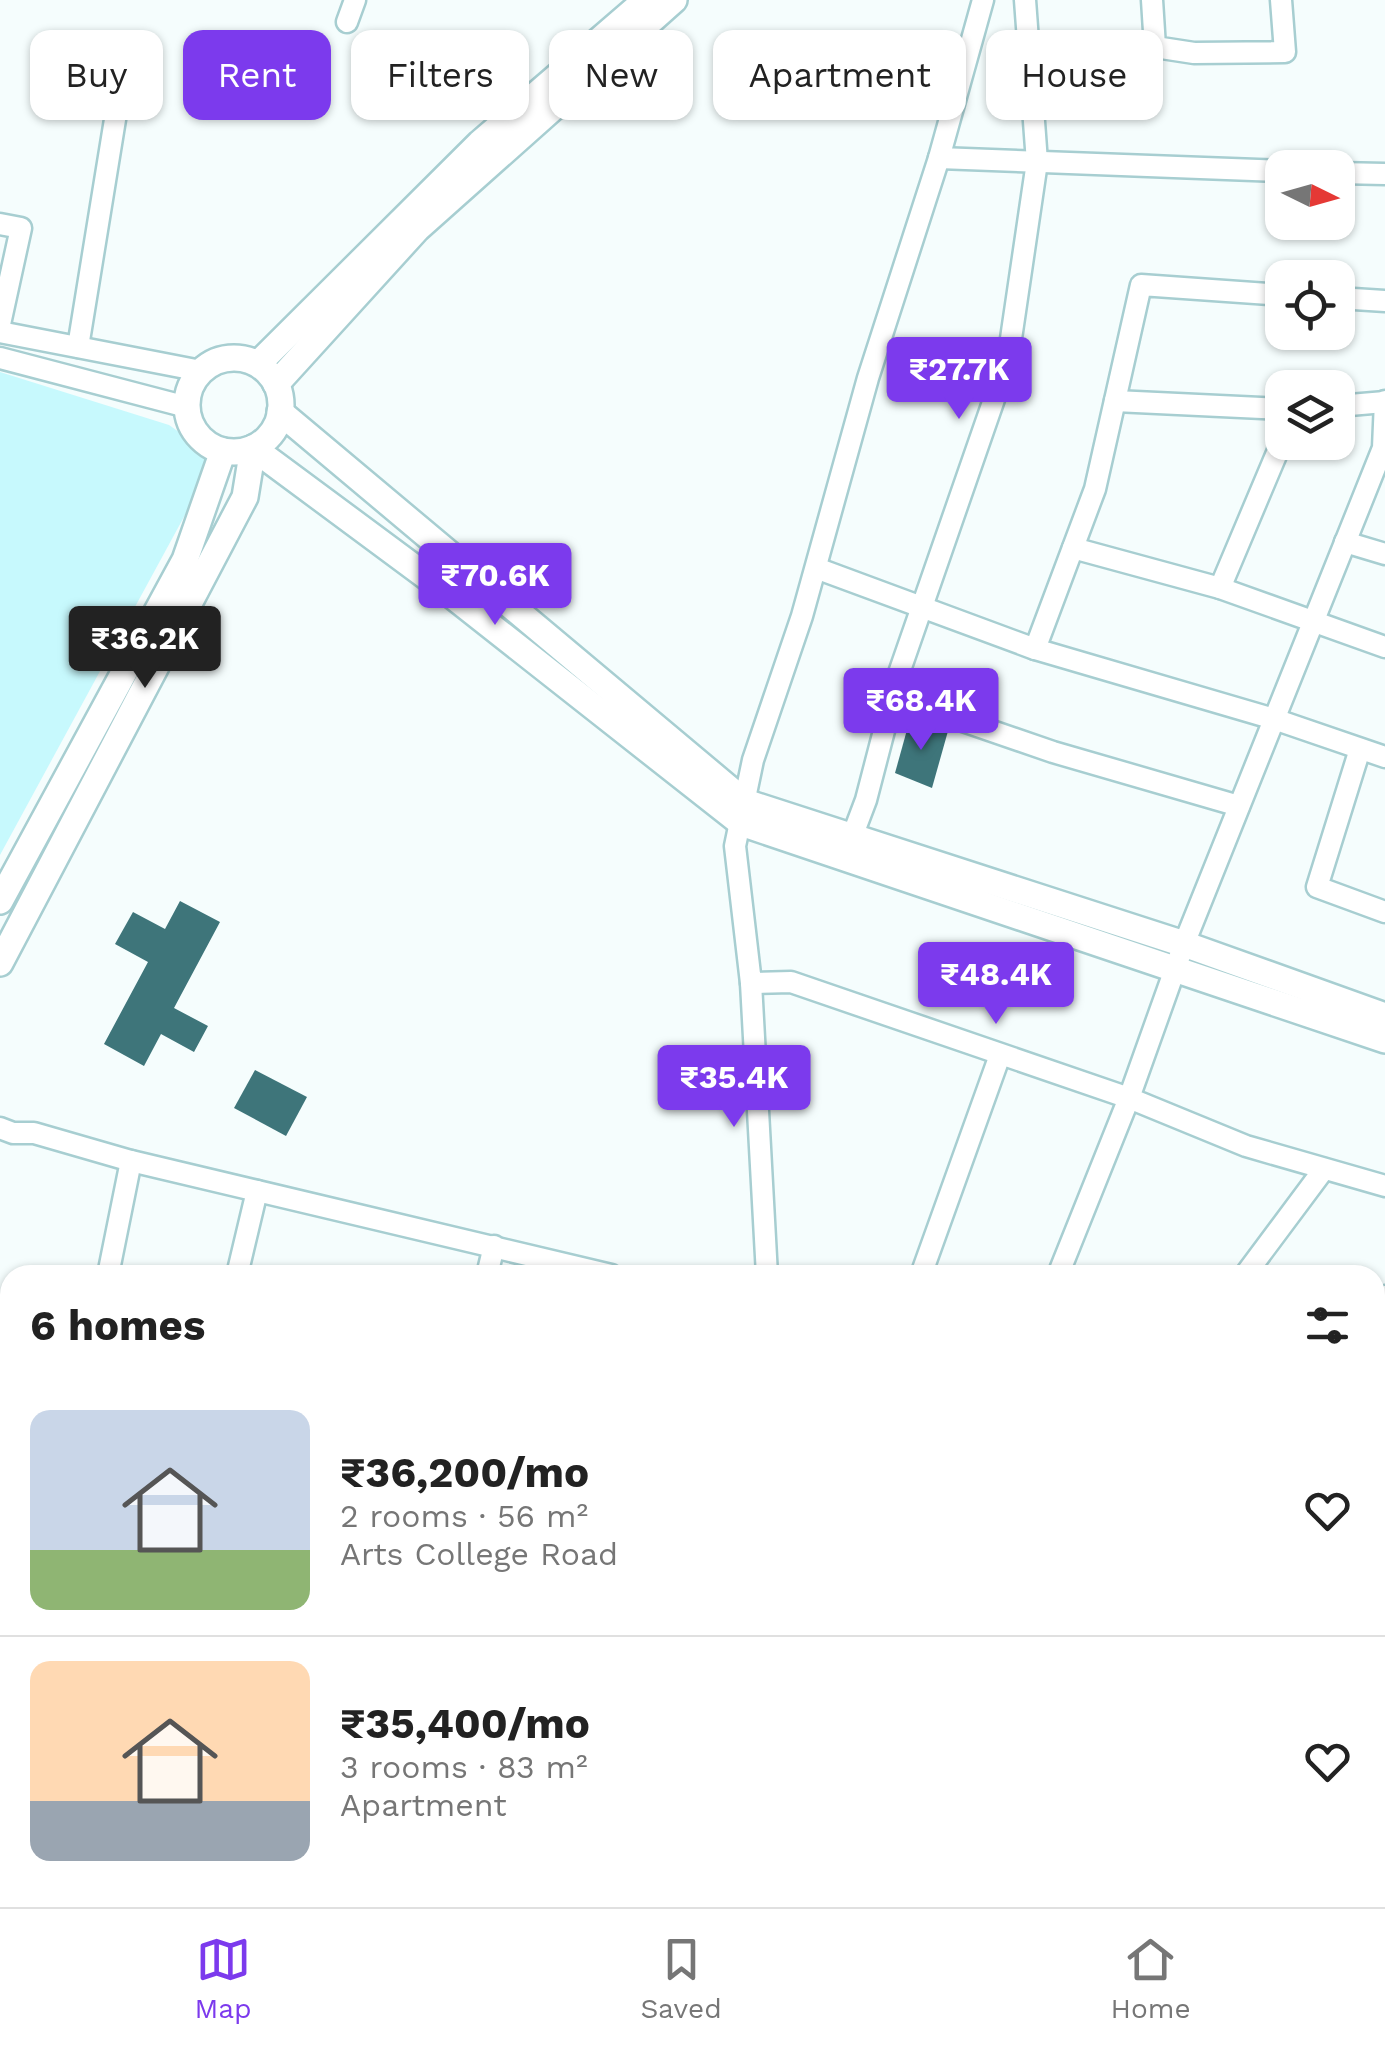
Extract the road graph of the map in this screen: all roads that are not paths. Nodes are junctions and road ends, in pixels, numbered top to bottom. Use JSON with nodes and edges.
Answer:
{"nodes":[{"id":1,"x":355,"y":0,"type":"edge"},
{"id":2,"x":646,"y":0,"type":"edge"},
{"id":3,"x":674,"y":0,"type":"edge"},
{"id":4,"x":983,"y":0,"type":"edge"},
{"id":5,"x":1025,"y":0,"type":"edge"},
{"id":6,"x":1152,"y":0,"type":"edge"},
{"id":7,"x":1281,"y":0,"type":"edge"},
{"id":8,"x":347,"y":22,"type":"dead end"},
{"id":9,"x":115,"y":120,"type":"edge"},
{"id":10,"x":938,"y":158,"type":"junction"},
{"id":11,"x":1037,"y":162,"type":"junction"},
{"id":12,"x":1265,"y":169,"type":"edge"},
{"id":13,"x":1355,"y":173,"type":"edge"},
{"id":14,"x":1385,"y":174,"type":"edge"},
{"id":15,"x":0,"y":224,"type":"edge"},
{"id":16,"x":1265,"y":293,"type":"edge"},
{"id":17,"x":1355,"y":299,"type":"edge"},
{"id":18,"x":1385,"y":301,"type":"edge"},
{"id":19,"x":0,"y":324,"type":"edge"},
{"id":20,"x":0,"y":332,"type":"edge"},
{"id":21,"x":78,"y":347,"type":"junction"},
{"id":22,"x":0,"y":358,"type":"edge"},
{"id":23,"x":258,"y":364,"type":"junction"},
{"id":24,"x":200,"y":372,"type":"junction"},
{"id":25,"x":276,"y":384,"type":"junction"},
{"id":26,"x":1114,"y":401,"type":"junction"},
{"id":27,"x":1385,"y":401,"type":"edge"},
{"id":28,"x":1355,"y":404,"type":"edge"},
{"id":29,"x":187,"y":407,"type":"junction"},
{"id":30,"x":1265,"y":408,"type":"edge"},
{"id":31,"x":280,"y":412,"type":"junction"},
{"id":32,"x":253,"y":448,"type":"junction"},
{"id":33,"x":224,"y":451,"type":"junction"},
{"id":34,"x":1274,"y":460,"type":"edge"},
{"id":35,"x":1345,"y":542,"type":"junction"},
{"id":36,"x":1073,"y":548,"type":"junction"},
{"id":37,"x":1385,"y":554,"type":"edge"},
{"id":38,"x":816,"y":568,"type":"junction"},
{"id":39,"x":1220,"y":588,"type":"junction"},
{"id":40,"x":922,"y":606,"type":"junction"},
{"id":41,"x":1312,"y":624,"type":"junction"},
{"id":42,"x":1385,"y":647,"type":"edge"},
{"id":43,"x":1035,"y":649,"type":"junction"},
{"id":44,"x":893,"y":697,"type":"junction"},
{"id":45,"x":1274,"y":719,"type":"junction"},
{"id":46,"x":1360,"y":749,"type":"junction"},
{"id":47,"x":1385,"y":757,"type":"edge"},
{"id":48,"x":1239,"y":806,"type":"junction"},
{"id":49,"x":743,"y":812,"type":"junction"},
{"id":50,"x":852,"y":837,"type":"junction"},
{"id":51,"x":0,"y":902,"type":"edge"},
{"id":52,"x":1385,"y":912,"type":"edge"},
{"id":53,"x":1180,"y":956,"type":"junction"},
{"id":54,"x":0,"y":962,"type":"edge"},
{"id":55,"x":752,"y":983,"type":"junction"},
{"id":56,"x":1385,"y":1016,"type":"edge"},
{"id":57,"x":1385,"y":1040,"type":"edge"},
{"id":58,"x":1000,"y":1055,"type":"junction"},
{"id":59,"x":1128,"y":1098,"type":"junction"},
{"id":60,"x":0,"y":1128,"type":"edge"},
{"id":61,"x":132,"y":1161,"type":"junction"},
{"id":62,"x":1324,"y":1168,"type":"junction"},
{"id":63,"x":1385,"y":1186,"type":"edge"},
{"id":64,"x":258,"y":1191,"type":"junction"},
{"id":65,"x":494,"y":1246,"type":"junction"},
{"id":66,"x":110,"y":1265,"type":"edge"},
{"id":67,"x":240,"y":1265,"type":"edge"},
{"id":68,"x":489,"y":1265,"type":"edge"},
{"id":69,"x":570,"y":1265,"type":"edge"},
{"id":70,"x":766,"y":1265,"type":"edge"},
{"id":71,"x":926,"y":1265,"type":"edge"},
{"id":72,"x":1062,"y":1265,"type":"edge"},
{"id":73,"x":1252,"y":1265,"type":"edge"}],
"edges":[{"from":1,"to":8,"type":"street"},
{"from":2,"to":23,"type":"main road"},
{"from":3,"to":25,"type":"main road"},
{"from":4,"to":10,"type":"street"},
{"from":5,"to":11,"type":"street"},
{"from":6,"to":7,"type":"street"},
{"from":9,"to":21,"type":"street"},
{"from":10,"to":11,"type":"street"},
{"from":10,"to":38,"type":"street"},
{"from":11,"to":12,"type":"street"},
{"from":11,"to":40,"type":"street"},
{"from":13,"to":14,"type":"street"},
{"from":15,"to":19,"type":"street"},
{"from":16,"to":26,"type":"street"},
{"from":17,"to":18,"type":"street"},
{"from":20,"to":21,"type":"street"},
{"from":21,"to":24,"type":"street"},
{"from":22,"to":29,"type":"street"},
{"from":23,"to":24,"type":"main road"},
{"from":23,"to":25,"type":"main road"},
{"from":24,"to":29,"type":"main road"},
{"from":25,"to":31,"type":"main road"},
{"from":26,"to":30,"type":"street"},
{"from":26,"to":36,"type":"street"},
{"from":27,"to":28,"type":"street"},
{"from":27,"to":35,"type":"street"},
{"from":29,"to":33,"type":"main road"},
{"from":31,"to":32,"type":"main road"},
{"from":31,"to":49,"type":"main road"},
{"from":32,"to":33,"type":"main road"},
{"from":32,"to":49,"type":"main road"},
{"from":32,"to":54,"type":"main road"},
{"from":33,"to":51,"type":"main road"},
{"from":34,"to":39,"type":"street"},
{"from":35,"to":37,"type":"street"},
{"from":35,"to":41,"type":"street"},
{"from":36,"to":39,"type":"street"},
{"from":36,"to":43,"type":"street"},
{"from":38,"to":40,"type":"street"},
{"from":38,"to":49,"type":"street"},
{"from":39,"to":41,"type":"street"},
{"from":40,"to":43,"type":"street"},
{"from":40,"to":44,"type":"street"},
{"from":41,"to":42,"type":"street"},
{"from":41,"to":45,"type":"street"},
{"from":43,"to":45,"type":"street"},
{"from":44,"to":48,"type":"street"},
{"from":44,"to":50,"type":"street"},
{"from":45,"to":46,"type":"street"},
{"from":45,"to":48,"type":"street"},
{"from":46,"to":47,"type":"street"},
{"from":46,"to":52,"type":"street"},
{"from":48,"to":53,"type":"street"},
{"from":49,"to":50,"type":"main road"},
{"from":49,"to":53,"type":"main road"},
{"from":49,"to":55,"type":"street"},
{"from":50,"to":53,"type":"main road"},
{"from":53,"to":56,"type":"main road"},
{"from":53,"to":57,"type":"main road"},
{"from":53,"to":59,"type":"street"},
{"from":55,"to":58,"type":"street"},
{"from":55,"to":70,"type":"street"},
{"from":58,"to":59,"type":"street"},
{"from":58,"to":71,"type":"street"},
{"from":59,"to":62,"type":"street"},
{"from":59,"to":72,"type":"street"},
{"from":60,"to":61,"type":"street"},
{"from":61,"to":64,"type":"street"},
{"from":61,"to":66,"type":"street"},
{"from":62,"to":63,"type":"street"},
{"from":62,"to":73,"type":"street"},
{"from":64,"to":65,"type":"street"},
{"from":64,"to":67,"type":"street"},
{"from":65,"to":68,"type":"street"},
{"from":65,"to":69,"type":"street"}]}
